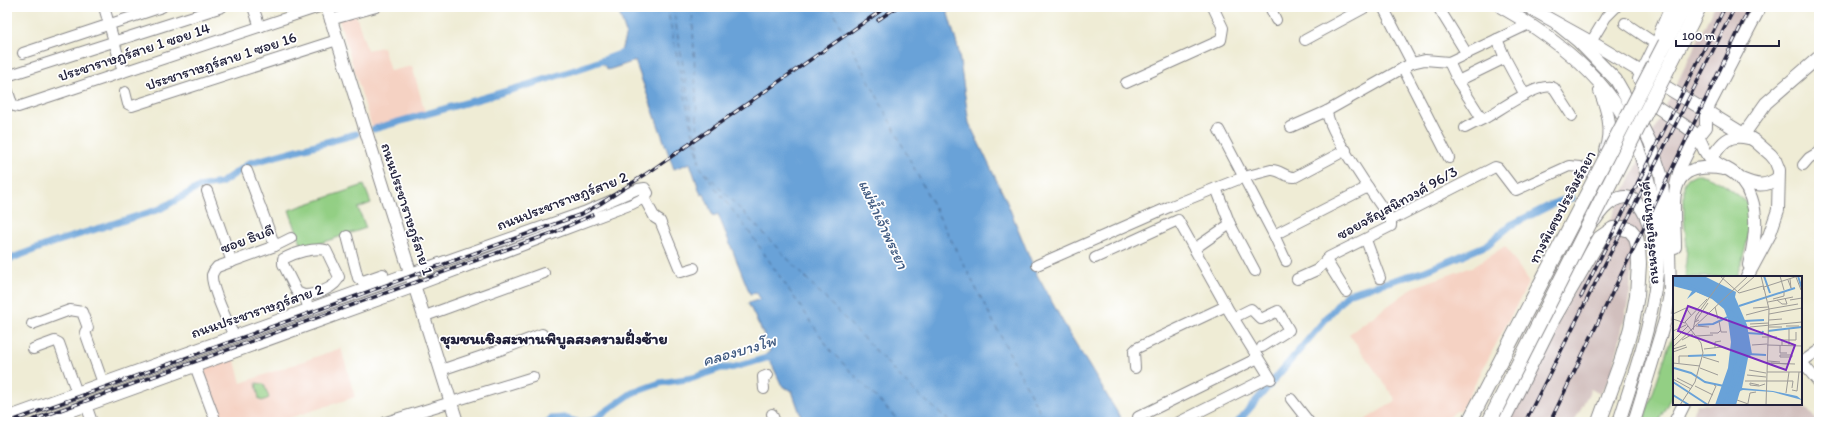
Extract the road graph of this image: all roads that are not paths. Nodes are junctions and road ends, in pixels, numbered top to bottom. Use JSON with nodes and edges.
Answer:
{"nodes":[{"id":1,"x":104,"y":7,"type":"edge"},
{"id":2,"x":162,"y":7,"type":"edge"},
{"id":3,"x":222,"y":7,"type":"edge"},
{"id":4,"x":253,"y":7,"type":"edge"},
{"id":5,"x":320,"y":7,"type":"edge"},
{"id":6,"x":326,"y":7,"type":"edge"},
{"id":7,"x":376,"y":7,"type":"edge"},
{"id":8,"x":1213,"y":7,"type":"edge"},
{"id":9,"x":1270,"y":7,"type":"edge"},
{"id":10,"x":1366,"y":7,"type":"edge"},
{"id":11,"x":1383,"y":7,"type":"edge"},
{"id":12,"x":1438,"y":7,"type":"edge"},
{"id":13,"x":1501,"y":7,"type":"edge"},
{"id":14,"x":1528,"y":7,"type":"edge"},
{"id":15,"x":1616,"y":7,"type":"edge"},
{"id":16,"x":1699,"y":7,"type":"edge"},
{"id":17,"x":1705,"y":7,"type":"edge"},
{"id":18,"x":1760,"y":7,"type":"edge"},
{"id":19,"x":1676,"y":8,"type":"edge"},
{"id":20,"x":149,"y":9,"type":"edge"},
{"id":21,"x":330,"y":20,"type":"junction"},
{"id":22,"x":1276,"y":20,"type":"dead end"},
{"id":23,"x":1696,"y":23,"type":"junction"},
{"id":24,"x":109,"y":24,"type":"junction"},
{"id":25,"x":1529,"y":24,"type":"junction"},
{"id":26,"x":1557,"y":24,"type":"junction"},
{"id":27,"x":1625,"y":24,"type":"dead end"},
{"id":28,"x":260,"y":27,"type":"junction"},
{"id":29,"x":1497,"y":39,"type":"junction"},
{"id":30,"x":337,"y":40,"type":"junction"},
{"id":31,"x":1305,"y":40,"type":"dead end"},
{"id":32,"x":114,"y":42,"type":"junction"},
{"id":33,"x":1591,"y":42,"type":"junction"},
{"id":34,"x":1656,"y":44,"type":"junction"},
{"id":35,"x":23,"y":53,"type":"dead end"},
{"id":36,"x":1467,"y":54,"type":"junction"},
{"id":37,"x":1819,"y":57,"type":"edge"},
{"id":38,"x":1505,"y":58,"type":"junction"},
{"id":39,"x":1449,"y":62,"type":"junction"},
{"id":40,"x":1412,"y":63,"type":"junction"},
{"id":41,"x":1403,"y":68,"type":"junction"},
{"id":42,"x":1647,"y":68,"type":"junction"},
{"id":43,"x":123,"y":72,"type":"junction"},
{"id":44,"x":7,"y":76,"type":"edge"},
{"id":45,"x":1595,"y":79,"type":"junction"},
{"id":46,"x":1458,"y":81,"type":"junction"},
{"id":47,"x":1126,"y":83,"type":"dead end"},
{"id":48,"x":7,"y":89,"type":"edge"},
{"id":49,"x":1670,"y":90,"type":"junction"},
{"id":50,"x":125,"y":92,"type":"dead end"},
{"id":51,"x":1524,"y":94,"type":"junction"},
{"id":52,"x":9,"y":102,"type":"edge"},
{"id":53,"x":1706,"y":111,"type":"junction"},
{"id":54,"x":1327,"y":112,"type":"junction"},
{"id":55,"x":1572,"y":116,"type":"dead end"},
{"id":56,"x":1482,"y":119,"type":"junction"},
{"id":57,"x":1291,"y":127,"type":"dead end"},
{"id":58,"x":1465,"y":128,"type":"dead end"},
{"id":59,"x":1219,"y":130,"type":"dead end"},
{"id":60,"x":1747,"y":136,"type":"junction"},
{"id":61,"x":1698,"y":137,"type":"junction"},
{"id":62,"x":1346,"y":150,"type":"junction"},
{"id":63,"x":1819,"y":152,"type":"edge"},
{"id":64,"x":1450,"y":158,"type":"dead end"},
{"id":65,"x":1711,"y":159,"type":"junction"},
{"id":66,"x":1803,"y":165,"type":"dead end"},
{"id":67,"x":1727,"y":169,"type":"junction"},
{"id":68,"x":247,"y":171,"type":"dead end"},
{"id":69,"x":1594,"y":175,"type":"junction"},
{"id":70,"x":1244,"y":177,"type":"junction"},
{"id":71,"x":1778,"y":178,"type":"junction"},
{"id":72,"x":1741,"y":180,"type":"junction"},
{"id":73,"x":1676,"y":185,"type":"junction"},
{"id":74,"x":1216,"y":188,"type":"junction"},
{"id":75,"x":1368,"y":188,"type":"junction"},
{"id":76,"x":207,"y":190,"type":"dead end"},
{"id":77,"x":644,"y":198,"type":"junction"},
{"id":78,"x":1572,"y":218,"type":"junction"},
{"id":79,"x":1391,"y":220,"type":"junction"},
{"id":80,"x":1230,"y":224,"type":"junction"},
{"id":81,"x":1274,"y":235,"type":"junction"},
{"id":82,"x":347,"y":236,"type":"dead end"},
{"id":83,"x":1586,"y":236,"type":"junction"},
{"id":84,"x":291,"y":238,"type":"dead end"},
{"id":85,"x":1366,"y":240,"type":"junction"},
{"id":86,"x":275,"y":246,"type":"junction"},
{"id":87,"x":1194,"y":249,"type":"junction"},
{"id":88,"x":1095,"y":258,"type":"dead end"},
{"id":89,"x":1658,"y":258,"type":"junction"},
{"id":90,"x":1326,"y":260,"type":"junction"},
{"id":91,"x":1286,"y":261,"type":"dead end"},
{"id":92,"x":232,"y":262,"type":"junction"},
{"id":93,"x":1037,"y":265,"type":"dead end"},
{"id":94,"x":694,"y":268,"type":"dead end"},
{"id":95,"x":1255,"y":271,"type":"dead end"},
{"id":96,"x":411,"y":273,"type":"junction"},
{"id":97,"x":544,"y":273,"type":"dead end"},
{"id":98,"x":383,"y":274,"type":"dead end"},
{"id":99,"x":1670,"y":276,"type":"junction"},
{"id":100,"x":1747,"y":276,"type":"edge"},
{"id":101,"x":1748,"y":276,"type":"edge"},
{"id":102,"x":1380,"y":278,"type":"dead end"},
{"id":103,"x":1297,"y":279,"type":"dead end"},
{"id":104,"x":366,"y":285,"type":"junction"},
{"id":105,"x":415,"y":286,"type":"junction"},
{"id":106,"x":1346,"y":292,"type":"dead end"},
{"id":107,"x":304,"y":295,"type":"junction"},
{"id":108,"x":1226,"y":306,"type":"junction"},
{"id":109,"x":309,"y":309,"type":"junction"},
{"id":110,"x":425,"y":316,"type":"junction"},
{"id":111,"x":1233,"y":318,"type":"junction"},
{"id":112,"x":32,"y":324,"type":"dead end"},
{"id":113,"x":542,"y":334,"type":"dead end"},
{"id":114,"x":234,"y":336,"type":"junction"},
{"id":115,"x":1262,"y":347,"type":"dead end"},
{"id":116,"x":32,"y":349,"type":"dead end"},
{"id":117,"x":1819,"y":350,"type":"edge"},
{"id":118,"x":190,"y":352,"type":"junction"},
{"id":119,"x":1258,"y":358,"type":"junction"},
{"id":120,"x":1802,"y":361,"type":"edge"},
{"id":121,"x":1802,"y":363,"type":"edge"},
{"id":122,"x":195,"y":366,"type":"junction"},
{"id":123,"x":1135,"y":368,"type":"dead end"},
{"id":124,"x":441,"y":370,"type":"junction"},
{"id":125,"x":768,"y":374,"type":"dead end"},
{"id":126,"x":533,"y":377,"type":"dead end"},
{"id":127,"x":1819,"y":383,"type":"edge"},
{"id":128,"x":103,"y":384,"type":"junction"},
{"id":129,"x":764,"y":389,"type":"dead end"},
{"id":130,"x":77,"y":393,"type":"junction"},
{"id":131,"x":1290,"y":399,"type":"dead end"},
{"id":132,"x":450,"y":401,"type":"junction"},
{"id":133,"x":86,"y":405,"type":"junction"},
{"id":134,"x":1684,"y":405,"type":"edge"},
{"id":135,"x":1138,"y":417,"type":"dead end"},
{"id":136,"x":7,"y":418,"type":"edge"},
{"id":137,"x":40,"y":422,"type":"edge"},
{"id":138,"x":92,"y":422,"type":"edge"},
{"id":139,"x":216,"y":422,"type":"edge"},
{"id":140,"x":386,"y":422,"type":"edge"},
{"id":141,"x":457,"y":422,"type":"edge"},
{"id":142,"x":1179,"y":422,"type":"edge"},
{"id":143,"x":1309,"y":422,"type":"edge"},
{"id":144,"x":1470,"y":422,"type":"edge"},
{"id":145,"x":1488,"y":422,"type":"edge"},
{"id":146,"x":1502,"y":422,"type":"edge"},
{"id":147,"x":1599,"y":422,"type":"edge"},
{"id":148,"x":1619,"y":422,"type":"edge"},
{"id":149,"x":1634,"y":422,"type":"edge"},
{"id":150,"x":1675,"y":422,"type":"edge"}],
"edges":[{"from":1,"to":24,"type":"street"},
{"from":2,"to":20,"type":"street"},
{"from":3,"to":32,"type":"street"},
{"from":4,"to":28,"type":"street"},
{"from":5,"to":28,"type":"street","name":"ประชาราษฎร์สาย 1 ซอย 14"},
{"from":6,"to":21,"type":"main road","name":"ถนนประชาราษฎร์สาย 1"},
{"from":7,"to":21,"type":"street"},
{"from":8,"to":47,"type":"street"},
{"from":9,"to":22,"type":"street"},
{"from":10,"to":31,"type":"street"},
{"from":11,"to":40,"type":"street"},
{"from":12,"to":36,"type":"street"},
{"from":13,"to":25,"type":"main road","name":"ถนนจรัญสนิทวงศ์"},
{"from":14,"to":26,"type":"main road","name":"ถนนจรัญสนิทวงศ์"},
{"from":15,"to":33,"type":"street"},
{"from":16,"to":145,"type":"highway","name":"ทางพิเศษประจิมรัถยา","bridge":true},
{"from":17,"to":23,"type":"main road"},
{"from":18,"to":53,"type":"main road"},
{"from":19,"to":23,"type":"main road"},
{"from":19,"to":34,"type":"main road"},
{"from":19,"to":42,"type":"highway","name":"ทางพิเศษประจิมรัถยา","bridge":true},
{"from":20,"to":24,"type":"street"},
{"from":21,"to":30,"type":"main road","name":"ถนนประชาราษฎร์สาย 1"},
{"from":23,"to":49,"type":"main road"},
{"from":24,"to":32,"type":"street"},
{"from":24,"to":35,"type":"street"},
{"from":25,"to":29,"type":"street"},
{"from":25,"to":45,"type":"main road","name":"ถนนจรัญสนิทวงศ์"},
{"from":26,"to":33,"type":"main road","name":"ถนนจรัญสนิทวงศ์"},
{"from":26,"to":99,"type":"main road","name":"ถนนจรัญสนิทวงศ์"},
{"from":27,"to":34,"type":"street"},
{"from":28,"to":43,"type":"street","name":"ประชาราษฎร์สาย 1 ซอย 14"},
{"from":29,"to":36,"type":"street"},
{"from":29,"to":38,"type":"street"},
{"from":30,"to":50,"type":"street","name":"ประชาราษฎร์สาย 1 ซอย 16"},
{"from":30,"to":96,"type":"main road","name":"ถนนประชาราษฎร์สาย 1"},
{"from":32,"to":43,"type":"street"},
{"from":32,"to":44,"type":"street"},
{"from":33,"to":42,"type":"main road","name":"ถนนจรัญสนิทวงศ์"},
{"from":34,"to":42,"type":"main road"},
{"from":36,"to":39,"type":"street"},
{"from":37,"to":60,"type":"main road"},
{"from":38,"to":46,"type":"street"},
{"from":38,"to":51,"type":"street"},
{"from":39,"to":40,"type":"street"},
{"from":39,"to":46,"type":"street"},
{"from":40,"to":41,"type":"street"},
{"from":41,"to":54,"type":"street"},
{"from":41,"to":64,"type":"street"},
{"from":42,"to":49,"type":"main road","name":"ถนนจรัญสนิทวงศ์"},
{"from":42,"to":61,"type":"main road","name":"ถนนจรัญสนิทวงศ์"},
{"from":42,"to":144,"type":"highway","name":"ทางพิเศษประจิมรัถยา","bridge":true},
{"from":43,"to":52,"type":"street","name":"ประชาราษฎร์สาย 1 ซอย 14"},
{"from":45,"to":69,"type":"main road","name":"ถนนจรัญสนิทวงศ์"},
{"from":45,"to":89,"type":"main road","name":"ถนนจรัญสนิทวงศ์"},
{"from":46,"to":56,"type":"street"},
{"from":48,"to":52,"type":"street"},
{"from":49,"to":53,"type":"main road","name":"ถนนจรัญสนิทวงศ์"},
{"from":51,"to":55,"type":"street"},
{"from":51,"to":56,"type":"street"},
{"from":53,"to":60,"type":"main road","name":"ถนนจรัญสนิทวงศ์"},
{"from":53,"to":61,"type":"main road"},
{"from":54,"to":57,"type":"street"},
{"from":54,"to":62,"type":"street"},
{"from":56,"to":58,"type":"street"},
{"from":59,"to":70,"type":"street"},
{"from":60,"to":65,"type":"main road"},
{"from":60,"to":71,"type":"main road","name":"ถนนจรัญสนิทวงศ์"},
{"from":61,"to":65,"type":"main road","name":"ถนนจรัญสนิทวงศ์"},
{"from":61,"to":73,"type":"main road"},
{"from":62,"to":70,"type":"street"},
{"from":62,"to":75,"type":"street"},
{"from":63,"to":66,"type":"street"},
{"from":65,"to":67,"type":"main road","name":"ถนนจรัญสนิทวงศ์"},
{"from":67,"to":72,"type":"main road","name":"ถนนจรัญสนิทวงศ์"},
{"from":67,"to":73,"type":"main road"},
{"from":68,"to":86,"type":"street"},
{"from":69,"to":78,"type":"main road","name":"ถนนจรัญสนิทวงศ์"},
{"from":69,"to":79,"type":"street","name":"ซอยจรัญสนิทวงศ์ 96/3"},
{"from":70,"to":74,"type":"street"},
{"from":70,"to":81,"type":"street"},
{"from":71,"to":72,"type":"main road"},
{"from":71,"to":101,"type":"main road","name":"ถนนจรัญสนิทวงศ์"},
{"from":72,"to":100,"type":"main road","name":"ถนนจรัญสนิทวงศ์"},
{"from":73,"to":99,"type":"main road"},
{"from":74,"to":80,"type":"street"},
{"from":74,"to":93,"type":"street"},
{"from":75,"to":79,"type":"street"},
{"from":75,"to":81,"type":"street"},
{"from":76,"to":92,"type":"street"},
{"from":77,"to":94,"type":"street"},
{"from":77,"to":96,"type":"street","name":"ถนนประชาราษฎร์สาย 2"},
{"from":77,"to":105,"type":"street","name":"ถนนประชาราษฎร์สาย 2"},
{"from":78,"to":83,"type":"main road"},
{"from":78,"to":144,"type":"main road","name":"ถนนจรัญสนิทวงศ์"},
{"from":79,"to":85,"type":"street","name":"ซอยจรัญสนิทวงศ์ 96/3"},
{"from":80,"to":87,"type":"street"},
{"from":80,"to":95,"type":"street"},
{"from":81,"to":91,"type":"street"},
{"from":82,"to":104,"type":"street"},
{"from":83,"to":89,"type":"main road","name":"ถนนจรัญสนิทวงศ์"},
{"from":83,"to":145,"type":"main road","name":"ถนนจรัญสนิทวงศ์"},
{"from":84,"to":86,"type":"street","name":"ซอย ธิบดี"},
{"from":85,"to":90,"type":"street","name":"ซอยจรัญสนิทวงศ์ 96/3"},
{"from":85,"to":102,"type":"street"},
{"from":86,"to":92,"type":"street","name":"ซอย ธิบดี"},
{"from":87,"to":88,"type":"street"},
{"from":87,"to":108,"type":"street"},
{"from":89,"to":148,"type":"main road","name":"ถนนจรัญสนิทวงศ์"},
{"from":90,"to":103,"type":"street","name":"ซอยจรัญสนิทวงศ์ 96/3"},
{"from":90,"to":106,"type":"street"},
{"from":92,"to":114,"type":"street","name":"ซอย ธิบดี"},
{"from":96,"to":104,"type":"main road","name":"ถนนประชาราษฎร์สาย 2"},
{"from":96,"to":105,"type":"main road","name":"ถนนประชาราษฎร์สาย 1"},
{"from":97,"to":110,"type":"street"},
{"from":98,"to":104,"type":"street"},
{"from":99,"to":149,"type":"main road","name":"ถนนจรัญสนิทวงศ์"},
{"from":104,"to":109,"type":"main road","name":"ถนนประชาราษฎร์สาย 2"},
{"from":105,"to":110,"type":"main road","name":"ถนนประชาราษฎร์สาย 1"},
{"from":105,"to":122,"type":"main road","name":"ถนนประชาราษฎร์สาย 2"},
{"from":107,"to":107,"type":"street"},
{"from":107,"to":109,"type":"street"},
{"from":108,"to":111,"type":"street"},
{"from":108,"to":123,"type":"street"},
{"from":109,"to":114,"type":"main road","name":"ถนนประชาราษฎร์สาย 2"},
{"from":110,"to":124,"type":"main road","name":"ถนนประชาราษฎร์สาย 1"},
{"from":111,"to":115,"type":"street"},
{"from":111,"to":119,"type":"street"},
{"from":112,"to":128,"type":"street"},
{"from":113,"to":124,"type":"street"},
{"from":114,"to":118,"type":"main road","name":"ถนนประชาราษฎร์สาย 2"},
{"from":116,"to":130,"type":"street"},
{"from":117,"to":120,"type":"street"},
{"from":118,"to":122,"type":"main road"},
{"from":118,"to":128,"type":"main road","name":"ถนนประชาราษฎร์สาย 2"},
{"from":119,"to":135,"type":"street"},
{"from":119,"to":142,"type":"street"},
{"from":121,"to":127,"type":"street"},
{"from":122,"to":133,"type":"main road","name":"ถนนประชาราษฎร์สาย 2"},
{"from":122,"to":139,"type":"street"},
{"from":124,"to":132,"type":"main road","name":"ถนนประชาราษฎร์สาย 1"},
{"from":125,"to":129,"type":"street"},
{"from":126,"to":132,"type":"street"},
{"from":128,"to":130,"type":"main road","name":"ถนนประชาราษฎร์สาย 2"},
{"from":130,"to":136,"type":"main road","name":"ถนนประชาราษฎร์สาย 2"},
{"from":131,"to":143,"type":"street"},
{"from":132,"to":140,"type":"street"},
{"from":132,"to":141,"type":"main road","name":"ถนนประชาราษฎร์สาย 1"},
{"from":133,"to":137,"type":"main road","name":"ถนนประชาราษฎร์สาย 2"},
{"from":133,"to":138,"type":"street"},
{"from":134,"to":150,"type":"main road"},
{"from":146,"to":147,"type":"highway"}]}
